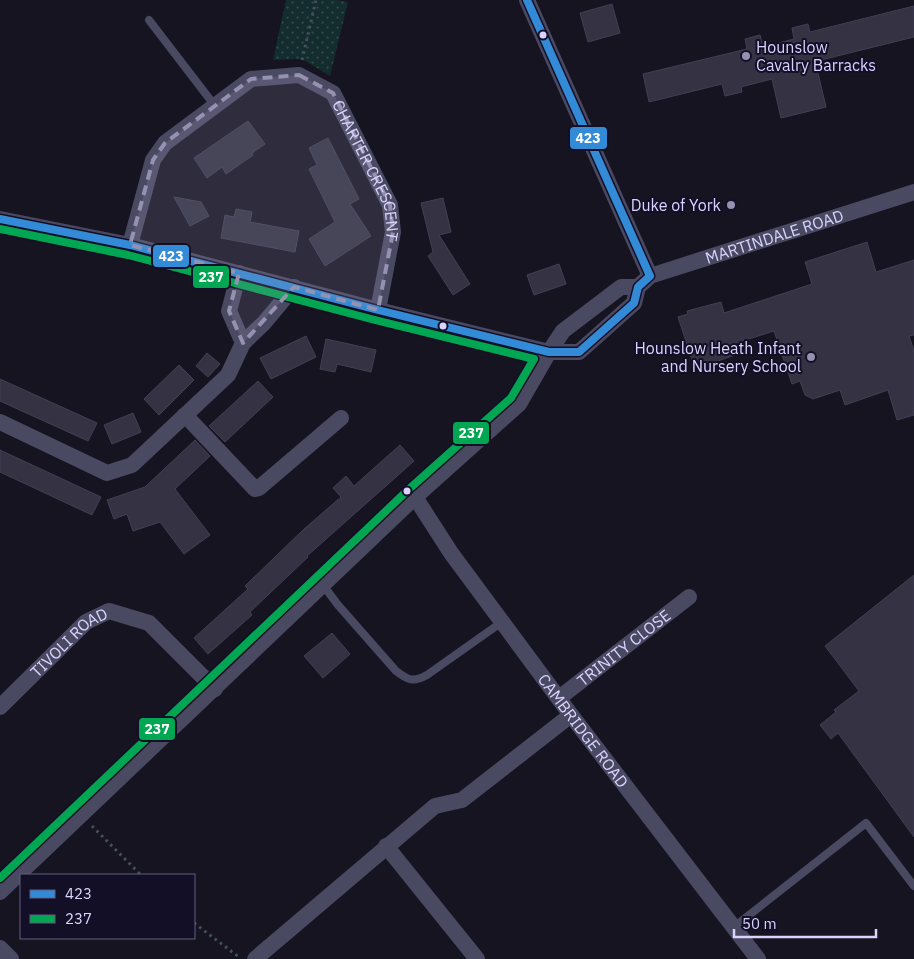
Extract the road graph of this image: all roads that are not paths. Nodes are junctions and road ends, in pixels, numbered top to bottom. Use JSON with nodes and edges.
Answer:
{"nodes":[{"id":1,"x":527,"y":0,"type":"edge"},
{"id":2,"x":149,"y":20,"type":"dead end"},
{"id":3,"x":215,"y":106,"type":"junction"},
{"id":4,"x":914,"y":192,"type":"edge"},
{"id":5,"x":0,"y":219,"type":"edge"},
{"id":6,"x":130,"y":245,"type":"junction"},
{"id":7,"x":239,"y":273,"type":"junction"},
{"id":8,"x":644,"y":281,"type":"junction"},
{"id":9,"x":294,"y":287,"type":"junction"},
{"id":10,"x":378,"y":310,"type":"junction"},
{"id":11,"x":243,"y":343,"type":"junction"},
{"id":12,"x":549,"y":352,"type":"junction"},
{"id":13,"x":185,"y":415,"type":"junction"},
{"id":14,"x":341,"y":418,"type":"dead end"},
{"id":15,"x":0,"y":422,"type":"edge"},
{"id":16,"x":415,"y":497,"type":"junction"},
{"id":17,"x":323,"y":585,"type":"junction"},
{"id":18,"x":689,"y":597,"type":"dead end"},
{"id":19,"x":502,"y":622,"type":"junction"},
{"id":20,"x":215,"y":688,"type":"junction"},
{"id":21,"x":559,"y":698,"type":"junction"},
{"id":22,"x":0,"y":708,"type":"edge"},
{"id":23,"x":571,"y":715,"type":"junction"},
{"id":24,"x":386,"y":846,"type":"junction"},
{"id":25,"x":914,"y":886,"type":"edge"},
{"id":26,"x":0,"y":892,"type":"edge"},
{"id":27,"x":734,"y":927,"type":"junction"},
{"id":28,"x":0,"y":948,"type":"edge"},
{"id":29,"x":11,"y":959,"type":"edge"},
{"id":30,"x":255,"y":959,"type":"edge"},
{"id":31,"x":477,"y":959,"type":"edge"},
{"id":32,"x":758,"y":959,"type":"edge"}],
"edges":[{"from":1,"to":8,"type":"street"},
{"from":2,"to":3,"type":"lane"},
{"from":3,"to":6,"type":"street"},
{"from":3,"to":10,"type":"street","name":"CHARTER CRESCENT"},
{"from":4,"to":8,"type":"street","name":"MARTINDALE ROAD"},
{"from":5,"to":6,"type":"street"},
{"from":6,"to":7,"type":"street"},
{"from":7,"to":9,"type":"street"},
{"from":7,"to":11,"type":"street"},
{"from":8,"to":12,"type":"street","name":"MARTINDALE ROAD"},
{"from":8,"to":12,"type":"street"},
{"from":9,"to":10,"type":"street"},
{"from":9,"to":11,"type":"street"},
{"from":10,"to":12,"type":"street"},
{"from":11,"to":13,"type":"street"},
{"from":12,"to":16,"type":"street","name":"MARTINDALE ROAD"},
{"from":13,"to":14,"type":"street"},
{"from":13,"to":15,"type":"street"},
{"from":16,"to":17,"type":"street","name":"MARTINDALE ROAD"},
{"from":16,"to":19,"type":"street","name":"CAMBRIDGE ROAD"},
{"from":17,"to":19,"type":"lane"},
{"from":17,"to":20,"type":"street","name":"MARTINDALE ROAD"},
{"from":18,"to":21,"type":"street","name":"TRINITY CLOSE"},
{"from":19,"to":21,"type":"street","name":"CAMBRIDGE ROAD"},
{"from":20,"to":22,"type":"street","name":"TIVOLI ROAD"},
{"from":20,"to":26,"type":"street","name":"MARTINDALE ROAD"},
{"from":21,"to":23,"type":"street","name":"CAMBRIDGE ROAD"},
{"from":23,"to":24,"type":"street"},
{"from":23,"to":27,"type":"street","name":"CAMBRIDGE ROAD"},
{"from":24,"to":30,"type":"street"},
{"from":24,"to":31,"type":"street"},
{"from":25,"to":27,"type":"lane"},
{"from":27,"to":32,"type":"street","name":"CAMBRIDGE ROAD"},
{"from":28,"to":29,"type":"street"}]}
